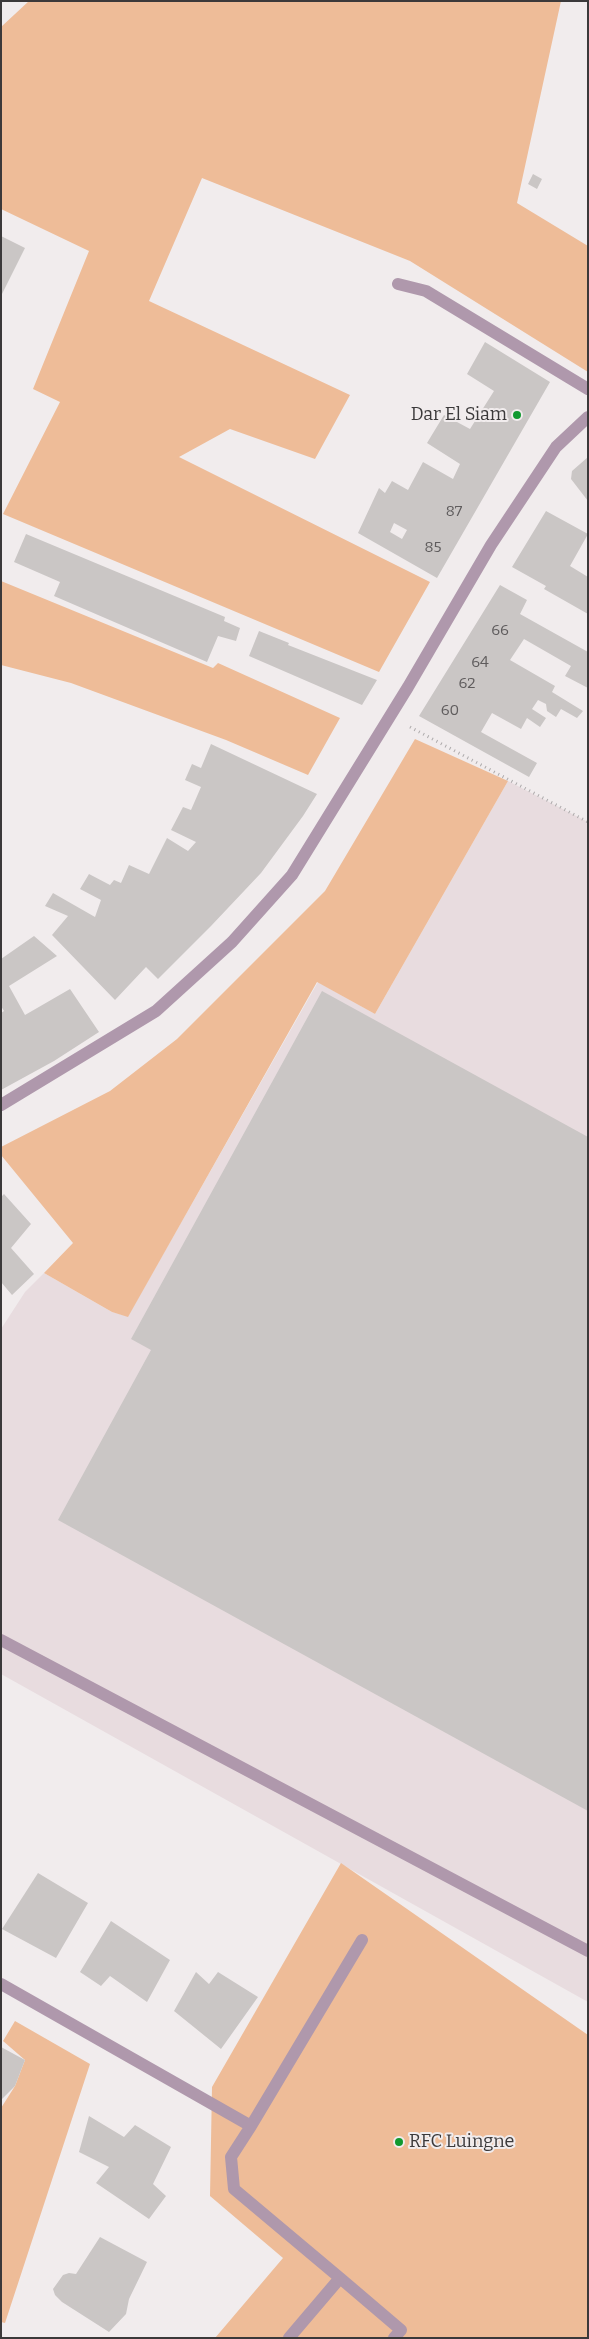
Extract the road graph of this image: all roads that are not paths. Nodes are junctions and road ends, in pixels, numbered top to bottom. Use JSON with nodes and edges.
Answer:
{"nodes":[{"id":1,"x":398,"y":284,"type":"dead end"},
{"id":2,"x":588,"y":389,"type":"edge"},
{"id":3,"x":588,"y":417,"type":"edge"},
{"id":4,"x":1,"y":1105,"type":"edge"},
{"id":5,"x":1,"y":1640,"type":"edge"},
{"id":6,"x":362,"y":1940,"type":"dead end"},
{"id":7,"x":588,"y":1951,"type":"edge"},
{"id":8,"x":1,"y":1984,"type":"edge"},
{"id":9,"x":251,"y":2126,"type":"junction"},
{"id":10,"x":340,"y":2278,"type":"junction"},
{"id":11,"x":289,"y":2338,"type":"edge"},
{"id":12,"x":394,"y":2338,"type":"edge"}],
"edges":[{"from":1,"to":2,"type":"street"},
{"from":3,"to":4,"type":"street"},
{"from":5,"to":7,"type":"street"},
{"from":6,"to":9,"type":"street"},
{"from":8,"to":9,"type":"street"},
{"from":9,"to":10,"type":"street"},
{"from":10,"to":11,"type":"street"},
{"from":10,"to":12,"type":"street"}]}
